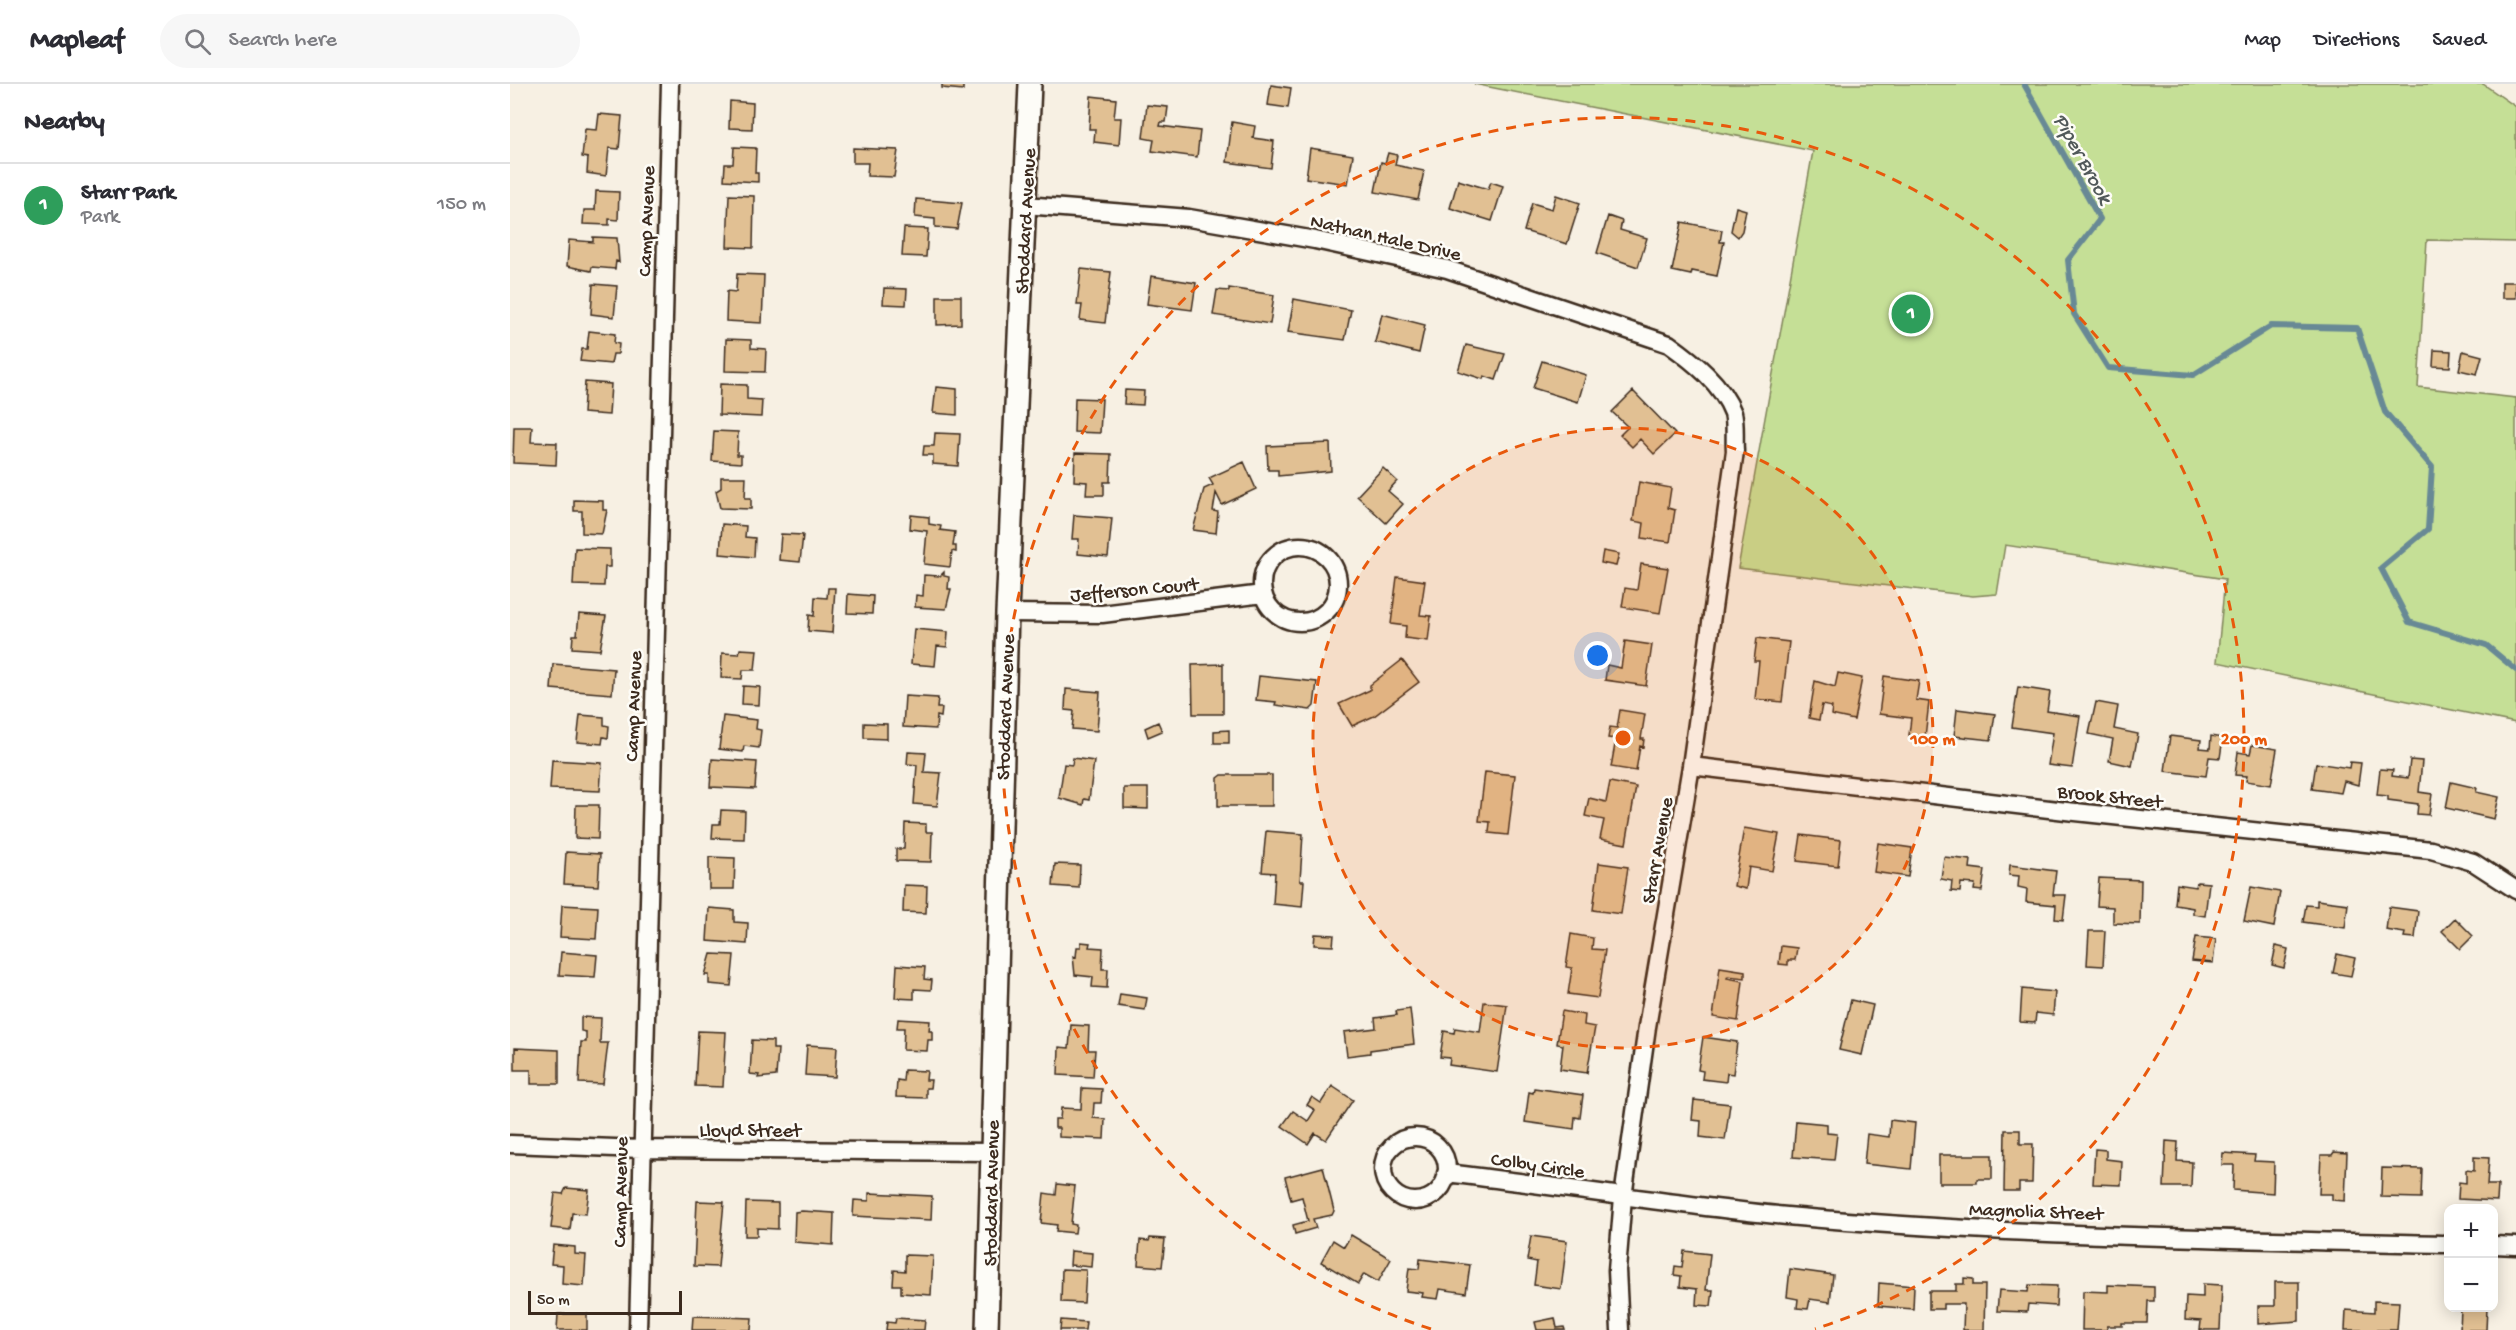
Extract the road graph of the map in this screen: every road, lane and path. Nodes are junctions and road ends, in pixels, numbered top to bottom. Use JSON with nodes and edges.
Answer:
{"nodes":[{"id":1,"x":670,"y":84,"type":"edge"},
{"id":2,"x":1030,"y":84,"type":"edge"},
{"id":3,"x":1025,"y":205,"type":"junction"},
{"id":4,"x":1714,"y":383,"type":"joint"},
{"id":5,"x":1263,"y":594,"type":"junction"},
{"id":6,"x":1007,"y":613,"type":"junction"},
{"id":7,"x":1691,"y":766,"type":"junction"},
{"id":8,"x":2516,"y":890,"type":"edge"},
{"id":9,"x":510,"y":1144,"type":"edge"},
{"id":10,"x":641,"y":1149,"type":"junction"},
{"id":11,"x":990,"y":1152,"type":"junction"},
{"id":12,"x":1446,"y":1173,"type":"dead end"},
{"id":13,"x":1623,"y":1197,"type":"junction"},
{"id":14,"x":2444,"y":1244,"type":"edge"},
{"id":15,"x":2498,"y":1245,"type":"edge"},
{"id":16,"x":2516,"y":1246,"type":"edge"},
{"id":17,"x":638,"y":1330,"type":"edge"},
{"id":18,"x":987,"y":1330,"type":"edge"},
{"id":19,"x":1620,"y":1330,"type":"edge"}],
"edges":[{"from":1,"to":10,"type":"street","name":"Camp Avenue"},
{"from":2,"to":3,"type":"street","name":"Stoddard Avenue"},
{"from":3,"to":4,"type":"street","name":"Nathan Hale Drive"},
{"from":3,"to":6,"type":"street","name":"Stoddard Avenue"},
{"from":4,"to":7,"type":"street","name":"Starr Avenue"},
{"from":5,"to":5,"type":"street"},
{"from":5,"to":6,"type":"street","name":"Jefferson Court"},
{"from":6,"to":11,"type":"street","name":"Stoddard Avenue"},
{"from":7,"to":8,"type":"street","name":"Brook Street"},
{"from":7,"to":13,"type":"street","name":"Starr Avenue"},
{"from":9,"to":10,"type":"street","name":"Lloyd Street"},
{"from":10,"to":11,"type":"street","name":"Lloyd Street"},
{"from":10,"to":17,"type":"street","name":"Camp Avenue"},
{"from":11,"to":18,"type":"street","name":"Stoddard Avenue"},
{"from":12,"to":13,"type":"street","name":"Colby Circle"},
{"from":13,"to":14,"type":"street","name":"Magnolia Street"},
{"from":13,"to":19,"type":"street","name":"Starr Avenue"},
{"from":15,"to":16,"type":"street"}]}
